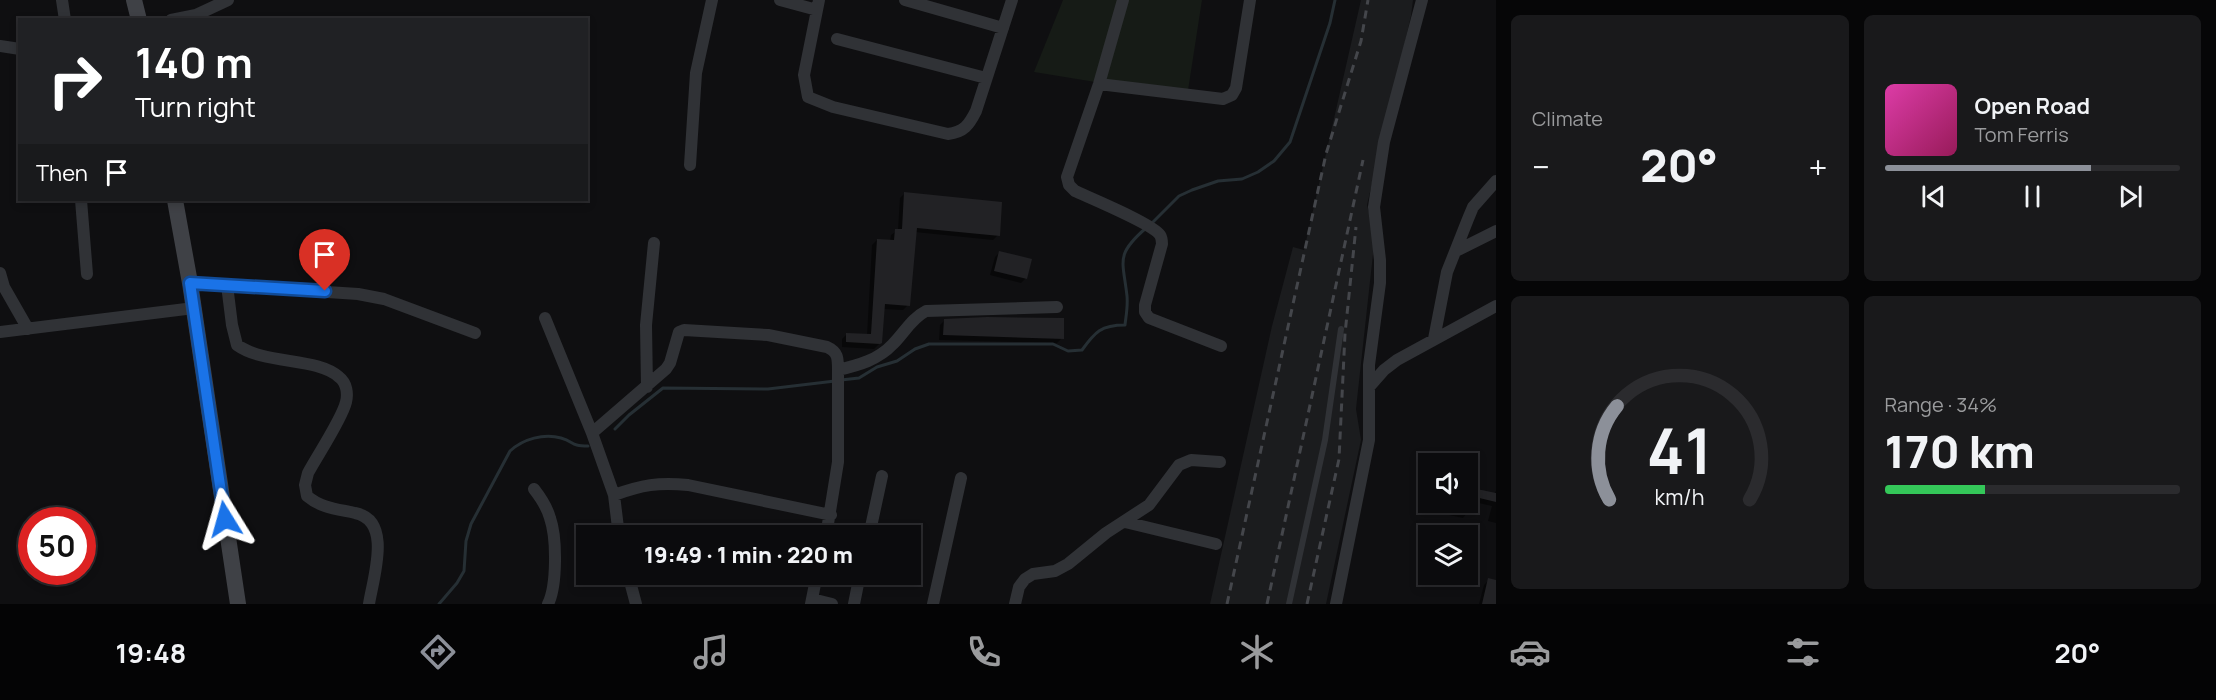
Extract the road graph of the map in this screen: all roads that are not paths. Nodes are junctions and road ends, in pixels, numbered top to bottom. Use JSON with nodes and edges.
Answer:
{"nodes":[{"id":1,"x":62,"y":0,"type":"edge"},
{"id":2,"x":134,"y":0,"type":"edge"},
{"id":3,"x":228,"y":0,"type":"edge"},
{"id":4,"x":712,"y":0,"type":"edge"},
{"id":5,"x":780,"y":0,"type":"edge"},
{"id":6,"x":905,"y":0,"type":"edge"},
{"id":7,"x":1012,"y":0,"type":"edge"},
{"id":8,"x":1123,"y":0,"type":"edge"},
{"id":9,"x":1250,"y":0,"type":"edge"},
{"id":10,"x":1422,"y":0,"type":"edge"},
{"id":11,"x":818,"y":5,"type":"edge"},
{"id":12,"x":65,"y":18,"type":"edge"},
{"id":13,"x":138,"y":18,"type":"edge"},
{"id":14,"x":181,"y":18,"type":"edge"},
{"id":15,"x":1003,"y":28,"type":"junction"},
{"id":16,"x":837,"y":39,"type":"dead end"},
{"id":17,"x":0,"y":46,"type":"edge"},
{"id":18,"x":18,"y":49,"type":"edge"},
{"id":19,"x":986,"y":78,"type":"junction"},
{"id":20,"x":1099,"y":84,"type":"junction"},
{"id":21,"x":690,"y":165,"type":"dead end"},
{"id":22,"x":1496,"y":181,"type":"edge"},
{"id":23,"x":81,"y":201,"type":"edge"},
{"id":24,"x":175,"y":201,"type":"edge"},
{"id":25,"x":1496,"y":231,"type":"edge"},
{"id":26,"x":654,"y":243,"type":"dead end"},
{"id":27,"x":1456,"y":251,"type":"junction"},
{"id":28,"x":0,"y":273,"type":"edge"},
{"id":29,"x":87,"y":274,"type":"dead end"},
{"id":30,"x":190,"y":283,"type":"junction"},
{"id":31,"x":227,"y":285,"type":"junction"},
{"id":32,"x":1496,"y":306,"type":"edge"},
{"id":33,"x":1057,"y":307,"type":"dead end"},
{"id":34,"x":194,"y":308,"type":"junction"},
{"id":35,"x":545,"y":318,"type":"dead end"},
{"id":36,"x":28,"y":329,"type":"junction"},
{"id":37,"x":1341,"y":329,"type":"dead end"},
{"id":38,"x":0,"y":332,"type":"edge"},
{"id":39,"x":474,"y":333,"type":"dead end"},
{"id":40,"x":1434,"y":339,"type":"junction"},
{"id":41,"x":1221,"y":346,"type":"dead end"},
{"id":42,"x":839,"y":373,"type":"junction"},
{"id":43,"x":647,"y":387,"type":"junction"},
{"id":44,"x":1369,"y":387,"type":"junction"},
{"id":45,"x":592,"y":433,"type":"junction"},
{"id":46,"x":1220,"y":462,"type":"dead end"},
{"id":47,"x":882,"y":476,"type":"dead end"},
{"id":48,"x":961,"y":478,"type":"dead end"},
{"id":49,"x":534,"y":489,"type":"dead end"},
{"id":50,"x":614,"y":495,"type":"junction"},
{"id":51,"x":831,"y":515,"type":"junction"},
{"id":52,"x":1125,"y":522,"type":"junction"},
{"id":53,"x":618,"y":525,"type":"edge"},
{"id":54,"x":829,"y":525,"type":"edge"},
{"id":55,"x":871,"y":525,"type":"edge"},
{"id":56,"x":1216,"y":544,"type":"dead end"},
{"id":57,"x":631,"y":585,"type":"edge"},
{"id":58,"x":815,"y":585,"type":"edge"},
{"id":59,"x":858,"y":585,"type":"edge"},
{"id":60,"x":811,"y":602,"type":"edge"},
{"id":61,"x":238,"y":604,"type":"edge"},
{"id":62,"x":369,"y":604,"type":"edge"},
{"id":63,"x":548,"y":604,"type":"edge"},
{"id":64,"x":636,"y":604,"type":"edge"},
{"id":65,"x":832,"y":604,"type":"edge"},
{"id":66,"x":854,"y":604,"type":"edge"},
{"id":67,"x":933,"y":604,"type":"edge"},
{"id":68,"x":1015,"y":604,"type":"edge"},
{"id":69,"x":1288,"y":604,"type":"edge"},
{"id":70,"x":1336,"y":604,"type":"edge"}],
"edges":[{"from":1,"to":12,"type":"street"},
{"from":2,"to":13,"type":"main road"},
{"from":3,"to":14,"type":"street"},
{"from":4,"to":21,"type":"street"},
{"from":5,"to":11,"type":"street"},
{"from":6,"to":15,"type":"street"},
{"from":7,"to":15,"type":"street"},
{"from":8,"to":20,"type":"street"},
{"from":9,"to":20,"type":"street"},
{"from":10,"to":44,"type":"street"},
{"from":11,"to":19,"type":"street"},
{"from":15,"to":19,"type":"street"},
{"from":16,"to":19,"type":"street"},
{"from":17,"to":18,"type":"street"},
{"from":20,"to":41,"type":"street"},
{"from":22,"to":27,"type":"street"},
{"from":23,"to":29,"type":"street"},
{"from":24,"to":30,"type":"main road"},
{"from":25,"to":27,"type":"street"},
{"from":26,"to":43,"type":"street"},
{"from":27,"to":40,"type":"street"},
{"from":28,"to":36,"type":"street"},
{"from":30,"to":31,"type":"street"},
{"from":30,"to":34,"type":"main road"},
{"from":31,"to":39,"type":"street"},
{"from":31,"to":62,"type":"street"},
{"from":32,"to":40,"type":"street"},
{"from":33,"to":42,"type":"street"},
{"from":34,"to":36,"type":"street"},
{"from":34,"to":61,"type":"main road"},
{"from":35,"to":45,"type":"street"},
{"from":36,"to":38,"type":"street"},
{"from":37,"to":69,"type":"lane"},
{"from":40,"to":44,"type":"street"},
{"from":42,"to":43,"type":"street"},
{"from":42,"to":51,"type":"street"},
{"from":43,"to":45,"type":"street"},
{"from":44,"to":70,"type":"street"},
{"from":45,"to":50,"type":"street"},
{"from":46,"to":52,"type":"street"},
{"from":47,"to":55,"type":"street"},
{"from":48,"to":67,"type":"street"},
{"from":49,"to":63,"type":"street"},
{"from":50,"to":51,"type":"street"},
{"from":50,"to":53,"type":"street"},
{"from":51,"to":54,"type":"street"},
{"from":52,"to":56,"type":"street"},
{"from":52,"to":68,"type":"street"},
{"from":57,"to":64,"type":"street"},
{"from":58,"to":60,"type":"street"},
{"from":59,"to":66,"type":"street"},
{"from":60,"to":65,"type":"street"}]}
